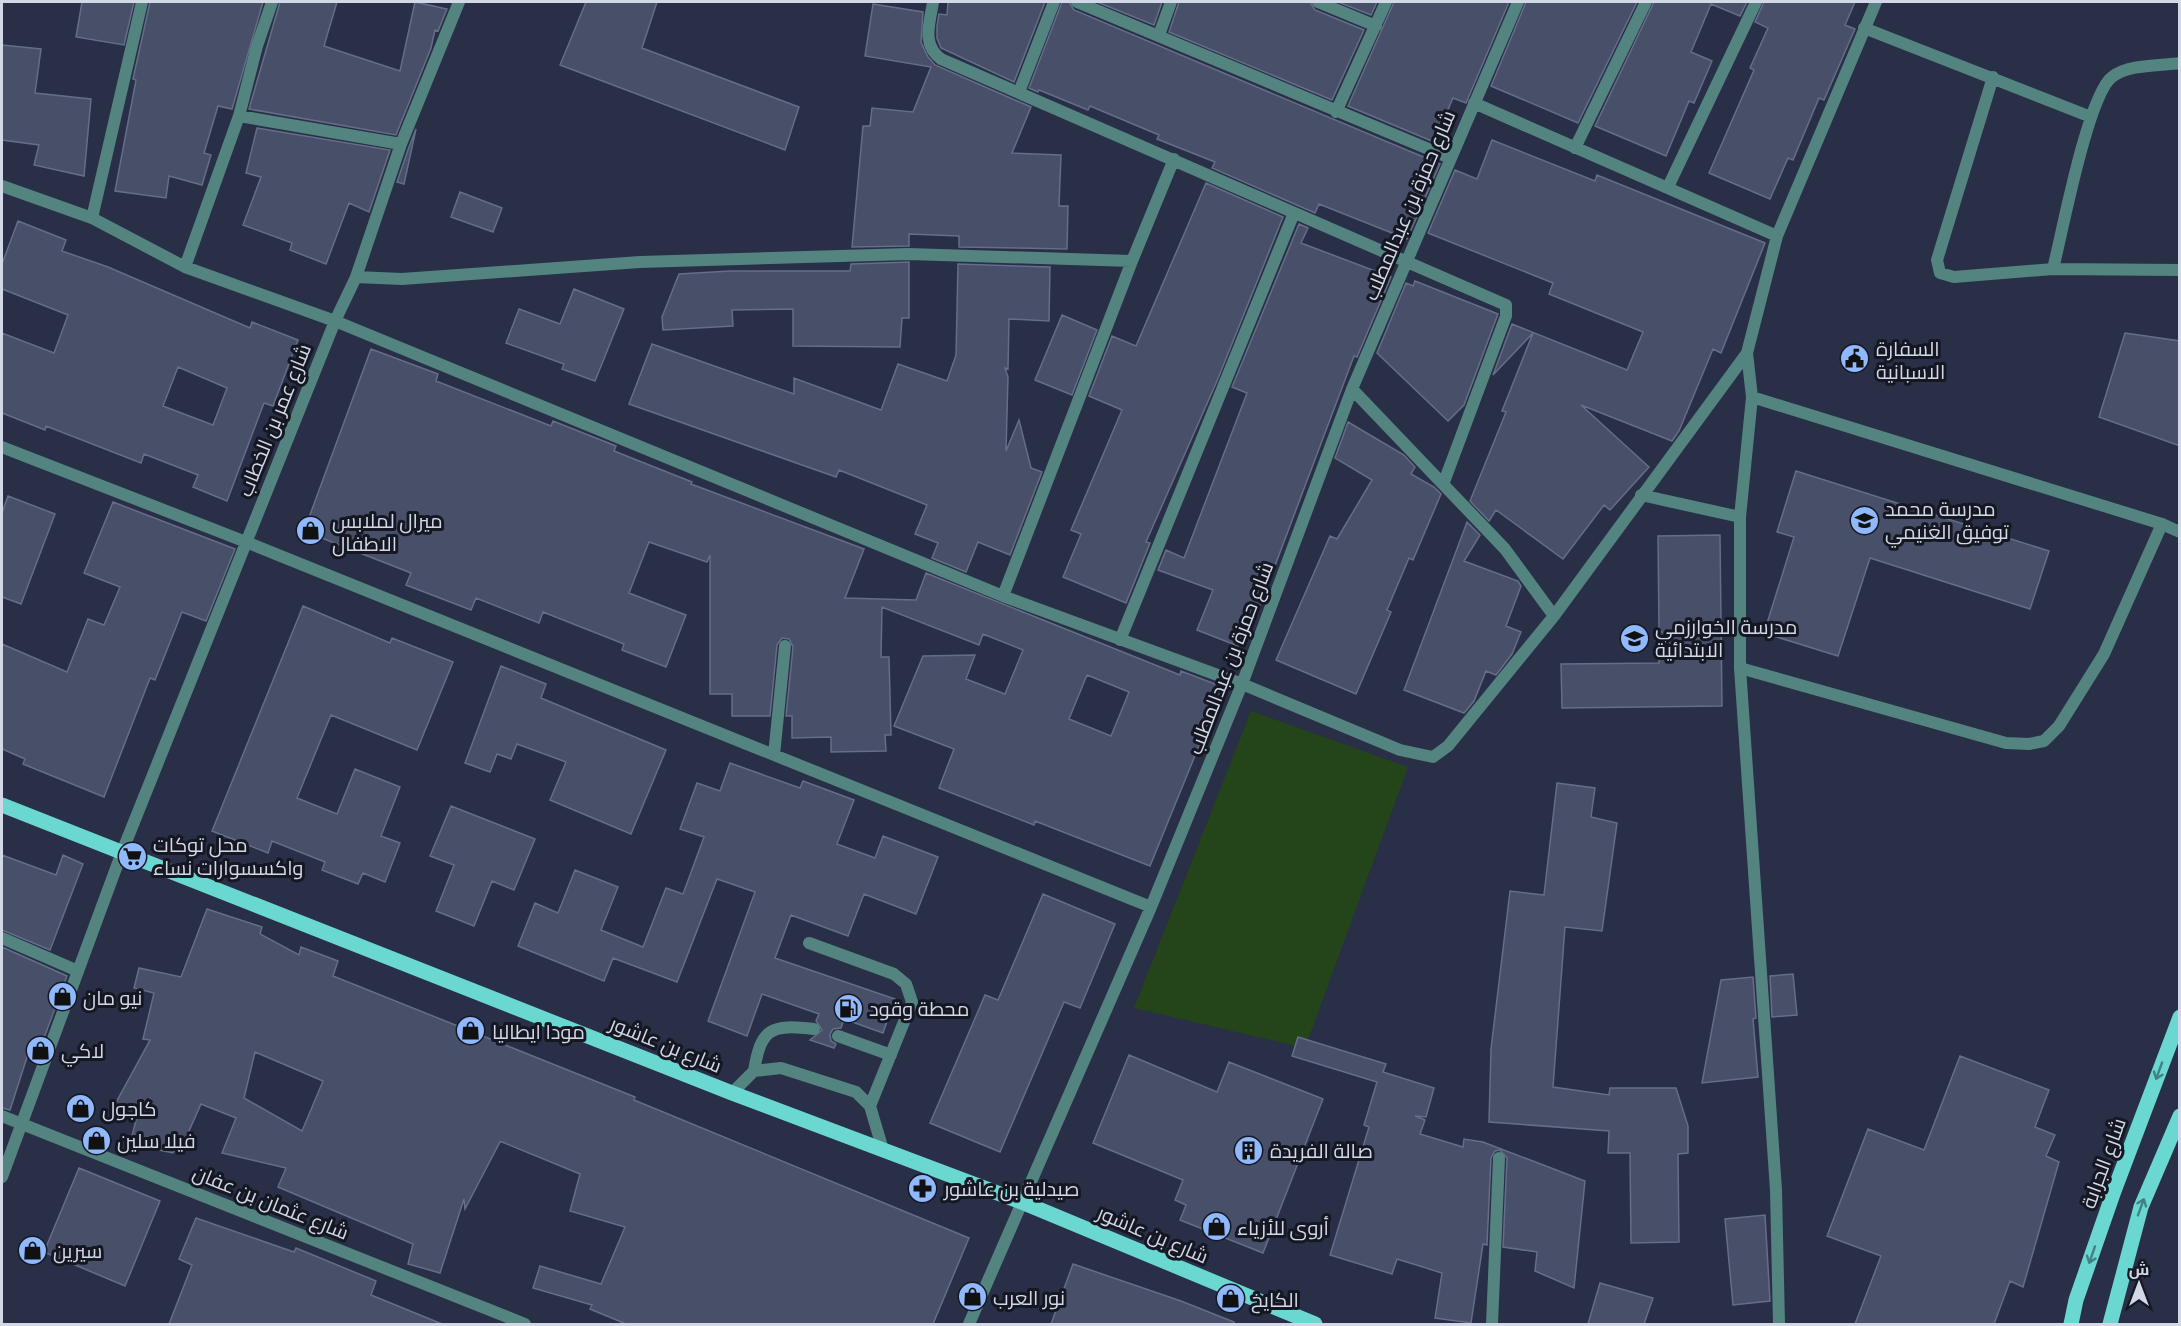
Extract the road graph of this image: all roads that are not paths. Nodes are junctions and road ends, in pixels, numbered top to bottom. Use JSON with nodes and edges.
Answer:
{"nodes":[{"id":1,"x":142,"y":2,"type":"edge"},
{"id":2,"x":272,"y":2,"type":"edge"},
{"id":3,"x":459,"y":2,"type":"edge"},
{"id":4,"x":933,"y":2,"type":"edge"},
{"id":5,"x":1054,"y":2,"type":"edge"},
{"id":6,"x":1077,"y":2,"type":"edge"},
{"id":7,"x":1171,"y":2,"type":"edge"},
{"id":8,"x":1318,"y":2,"type":"edge"},
{"id":9,"x":1386,"y":2,"type":"edge"},
{"id":10,"x":1518,"y":2,"type":"edge"},
{"id":11,"x":1646,"y":2,"type":"edge"},
{"id":12,"x":1756,"y":2,"type":"edge"},
{"id":13,"x":1876,"y":2,"type":"edge"},
{"id":14,"x":1376,"y":26,"type":"junction"},
{"id":15,"x":1863,"y":28,"type":"junction"},
{"id":16,"x":1159,"y":35,"type":"junction"},
{"id":17,"x":2180,"y":63,"type":"edge"},
{"id":18,"x":1993,"y":77,"type":"junction"},
{"id":19,"x":1019,"y":92,"type":"junction"},
{"id":20,"x":1474,"y":103,"type":"junction"},
{"id":21,"x":1336,"y":112,"type":"junction"},
{"id":22,"x":239,"y":116,"type":"junction"},
{"id":23,"x":2091,"y":117,"type":"junction"},
{"id":24,"x":401,"y":144,"type":"junction"},
{"id":25,"x":1575,"y":148,"type":"junction"},
{"id":26,"x":1450,"y":158,"type":"junction"},
{"id":27,"x":1174,"y":159,"type":"junction"},
{"id":28,"x":2,"y":186,"type":"edge"},
{"id":29,"x":1668,"y":187,"type":"junction"},
{"id":30,"x":1294,"y":213,"type":"junction"},
{"id":31,"x":92,"y":218,"type":"junction"},
{"id":32,"x":1777,"y":236,"type":"junction"},
{"id":33,"x":1132,"y":261,"type":"junction"},
{"id":34,"x":1405,"y":261,"type":"junction"},
{"id":35,"x":185,"y":267,"type":"junction"},
{"id":36,"x":2053,"y":269,"type":"junction"},
{"id":37,"x":2180,"y":270,"type":"edge"},
{"id":38,"x":356,"y":277,"type":"junction"},
{"id":39,"x":335,"y":321,"type":"junction"},
{"id":40,"x":1747,"y":353,"type":"junction"},
{"id":41,"x":1352,"y":389,"type":"junction"},
{"id":42,"x":1752,"y":398,"type":"junction"},
{"id":43,"x":2,"y":447,"type":"edge"},
{"id":44,"x":1444,"y":482,"type":"junction"},
{"id":45,"x":1641,"y":495,"type":"junction"},
{"id":46,"x":1740,"y":517,"type":"junction"},
{"id":47,"x":2162,"y":524,"type":"junction"},
{"id":48,"x":2180,"y":532,"type":"edge"},
{"id":49,"x":246,"y":542,"type":"junction"},
{"id":50,"x":1003,"y":596,"type":"junction"},
{"id":51,"x":1554,"y":616,"type":"junction"},
{"id":52,"x":1120,"y":640,"type":"junction"},
{"id":53,"x":785,"y":646,"type":"dead end"},
{"id":54,"x":1740,"y":668,"type":"junction"},
{"id":55,"x":1242,"y":684,"type":"junction"},
{"id":56,"x":774,"y":754,"type":"junction"},
{"id":57,"x":2,"y":805,"type":"edge"},
{"id":58,"x":122,"y":852,"type":"junction"},
{"id":59,"x":1151,"y":907,"type":"junction"},
{"id":60,"x":2,"y":938,"type":"edge"},
{"id":61,"x":809,"y":943,"type":"dead end"},
{"id":62,"x":78,"y":971,"type":"junction"},
{"id":63,"x":2180,"y":1017,"type":"edge"},
{"id":64,"x":814,"y":1029,"type":"dead end"},
{"id":65,"x":838,"y":1036,"type":"dead end"},
{"id":66,"x":891,"y":1055,"type":"junction"},
{"id":67,"x":754,"y":1071,"type":"junction"},
{"id":68,"x":732,"y":1093,"type":"junction"},
{"id":69,"x":870,"y":1106,"type":"junction"},
{"id":70,"x":2,"y":1116,"type":"edge"},
{"id":71,"x":2180,"y":1116,"type":"edge"},
{"id":72,"x":21,"y":1124,"type":"junction"},
{"id":73,"x":883,"y":1150,"type":"junction"},
{"id":74,"x":1499,"y":1158,"type":"dead end"},
{"id":75,"x":2,"y":1177,"type":"edge"},
{"id":76,"x":1024,"y":1203,"type":"junction"},
{"id":77,"x":525,"y":1324,"type":"edge"},
{"id":78,"x":969,"y":1324,"type":"edge"},
{"id":79,"x":1315,"y":1324,"type":"edge"},
{"id":80,"x":1492,"y":1324,"type":"edge"},
{"id":81,"x":1779,"y":1324,"type":"edge"},
{"id":82,"x":2071,"y":1324,"type":"edge"},
{"id":83,"x":2110,"y":1324,"type":"edge"}],
"edges":[{"from":1,"to":31,"type":"street"},
{"from":2,"to":22,"type":"street"},
{"from":3,"to":24,"type":"street","name":"شارع عمر بن الخطاب"},
{"from":4,"to":19,"type":"street"},
{"from":5,"to":19,"type":"street"},
{"from":6,"to":16,"type":"street"},
{"from":7,"to":16,"type":"street"},
{"from":8,"to":14,"type":"street"},
{"from":9,"to":14,"type":"street"},
{"from":10,"to":20,"type":"street","name":"شارع حمزة بن عبدالمطلب"},
{"from":11,"to":25,"type":"street"},
{"from":12,"to":29,"type":"street"},
{"from":13,"to":15,"type":"street"},
{"from":14,"to":21,"type":"street"},
{"from":15,"to":18,"type":"street"},
{"from":15,"to":32,"type":"street"},
{"from":16,"to":21,"type":"street"},
{"from":17,"to":23,"type":"street"},
{"from":18,"to":23,"type":"street"},
{"from":18,"to":36,"type":"street"},
{"from":19,"to":27,"type":"street"},
{"from":20,"to":25,"type":"street"},
{"from":20,"to":26,"type":"street","name":"شارع حمزة بن عبدالمطلب"},
{"from":21,"to":26,"type":"street"},
{"from":22,"to":24,"type":"street"},
{"from":22,"to":35,"type":"street"},
{"from":23,"to":36,"type":"street"},
{"from":24,"to":38,"type":"street","name":"شارع عمر بن الخطاب"},
{"from":25,"to":29,"type":"street"},
{"from":26,"to":34,"type":"street","name":"شارع حمزة بن عبدالمطلب"},
{"from":27,"to":30,"type":"street"},
{"from":27,"to":33,"type":"street"},
{"from":28,"to":31,"type":"street"},
{"from":29,"to":32,"type":"street"},
{"from":30,"to":34,"type":"street"},
{"from":30,"to":52,"type":"street"},
{"from":31,"to":35,"type":"street"},
{"from":32,"to":40,"type":"street"},
{"from":33,"to":38,"type":"street"},
{"from":33,"to":50,"type":"street"},
{"from":34,"to":41,"type":"street","name":"شارع حمزة بن عبدالمطلب"},
{"from":34,"to":44,"type":"street"},
{"from":35,"to":39,"type":"street"},
{"from":36,"to":37,"type":"street"},
{"from":38,"to":39,"type":"street","name":"شارع عمر بن الخطاب"},
{"from":39,"to":49,"type":"street","name":"شارع عمر بن الخطاب"},
{"from":39,"to":50,"type":"street"},
{"from":40,"to":42,"type":"street"},
{"from":40,"to":45,"type":"street"},
{"from":41,"to":44,"type":"street"},
{"from":41,"to":55,"type":"street","name":"شارع حمزة بن عبدالمطلب"},
{"from":42,"to":46,"type":"street"},
{"from":42,"to":47,"type":"street"},
{"from":43,"to":49,"type":"street"},
{"from":44,"to":51,"type":"street"},
{"from":45,"to":46,"type":"street"},
{"from":45,"to":51,"type":"street"},
{"from":46,"to":54,"type":"street"},
{"from":47,"to":48,"type":"street"},
{"from":47,"to":54,"type":"street"},
{"from":49,"to":56,"type":"street"},
{"from":49,"to":58,"type":"street","name":"شارع عمر بن الخطاب"},
{"from":50,"to":52,"type":"street"},
{"from":51,"to":55,"type":"street"},
{"from":52,"to":55,"type":"street"},
{"from":53,"to":56,"type":"street"},
{"from":54,"to":81,"type":"street"},
{"from":55,"to":59,"type":"street","name":"شارع حمزة بن عبدالمطلب"},
{"from":56,"to":59,"type":"street"},
{"from":57,"to":58,"type":"main road","name":"شارع بن عاشور"},
{"from":58,"to":62,"type":"street","name":"شارع عمر بن الخطاب"},
{"from":58,"to":68,"type":"main road","name":"شارع بن عاشور"},
{"from":59,"to":76,"type":"street","name":"شارع حمزة بن عبدالمطلب"},
{"from":60,"to":62,"type":"street"},
{"from":61,"to":66,"type":"street"},
{"from":62,"to":72,"type":"street","name":"شارع عمر بن الخطاب"},
{"from":63,"to":82,"type":"main road","name":"شارع الجرابة","one_way":true},
{"from":64,"to":67,"type":"street"},
{"from":65,"to":66,"type":"street"},
{"from":66,"to":69,"type":"street"},
{"from":67,"to":68,"type":"street"},
{"from":67,"to":69,"type":"street"},
{"from":68,"to":73,"type":"main road","name":"شارع بن عاشور"},
{"from":69,"to":73,"type":"street"},
{"from":70,"to":72,"type":"street","name":"شارع عثمان بن عفان"},
{"from":83,"to":71,"type":"main road","one_way":true},
{"from":72,"to":75,"type":"street","name":"شارع عمر بن الخطاب"},
{"from":72,"to":77,"type":"street","name":"شارع عثمان بن عفان"},
{"from":73,"to":76,"type":"main road","name":"شارع بن عاشور"},
{"from":74,"to":80,"type":"street"},
{"from":76,"to":78,"type":"street","name":"شارع حمزة بن عبدالمطلب"},
{"from":76,"to":79,"type":"main road","name":"شارع بن عاشور"}]}
